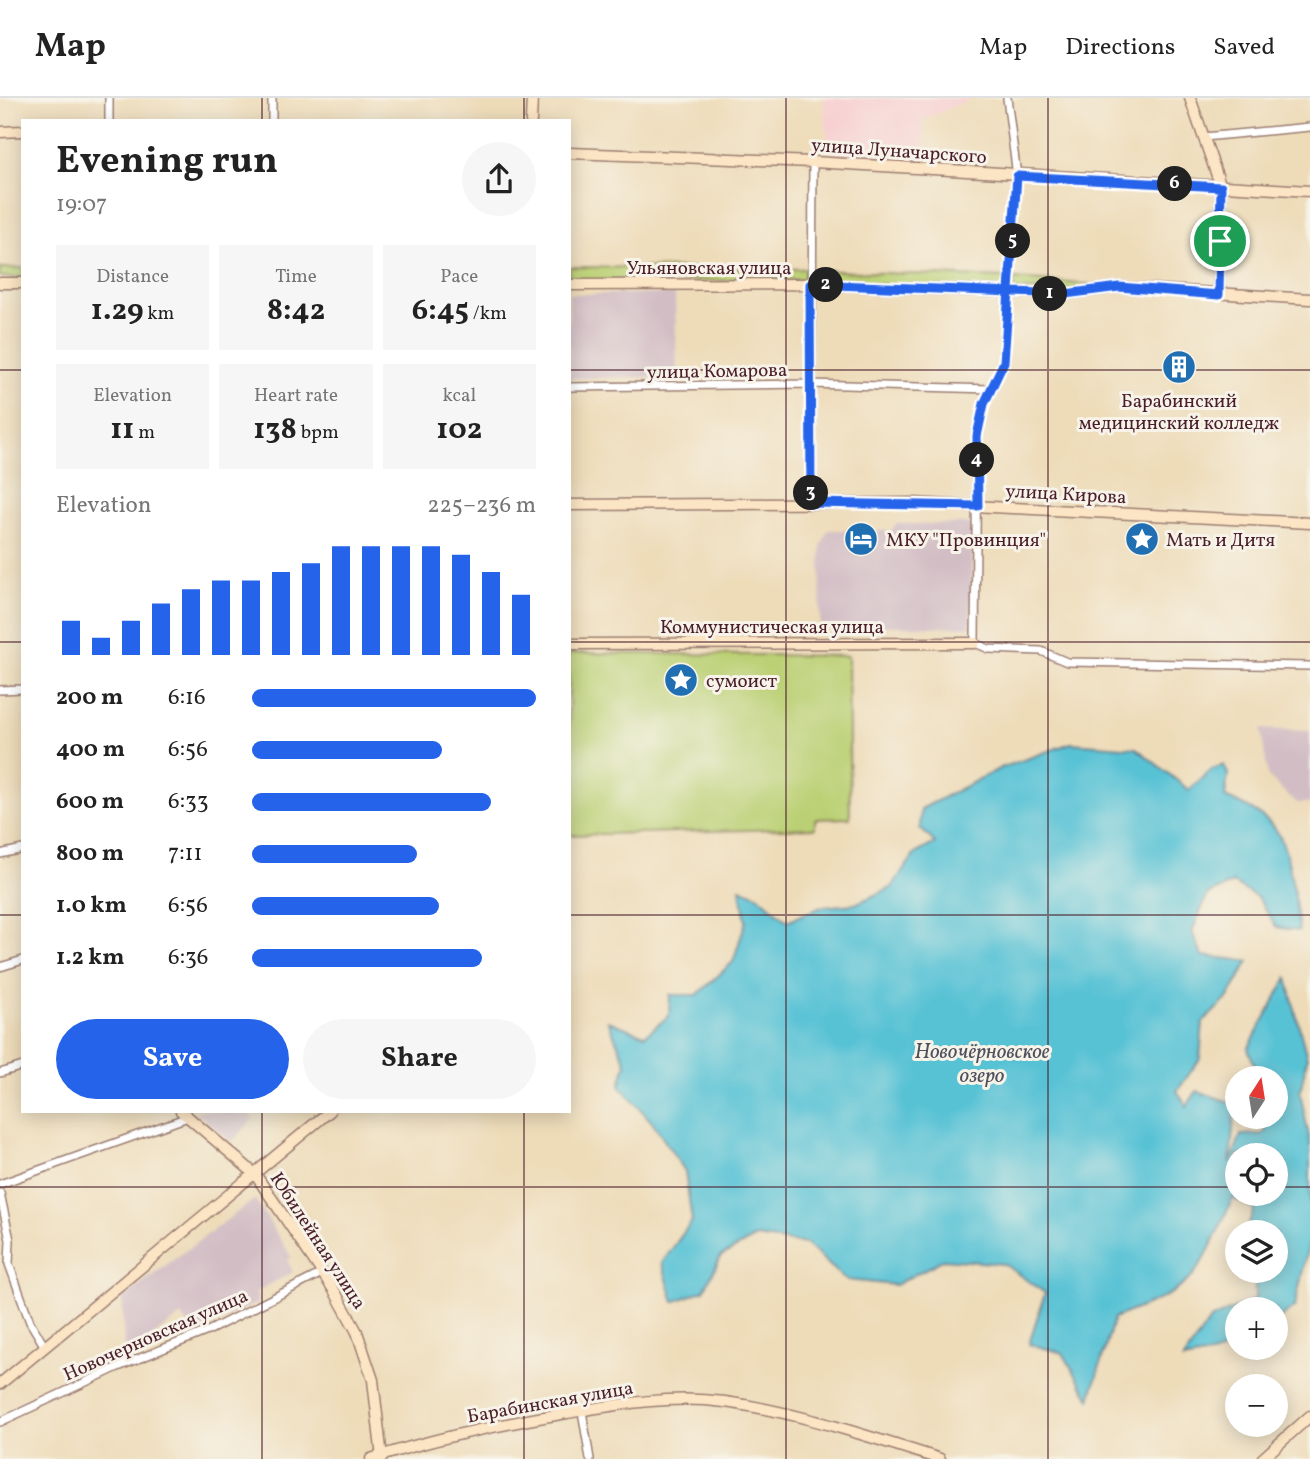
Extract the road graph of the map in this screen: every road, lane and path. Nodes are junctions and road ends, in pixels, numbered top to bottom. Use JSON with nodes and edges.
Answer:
{"nodes":[{"id":1,"x":109,"y":98,"type":"edge"},
{"id":2,"x":272,"y":98,"type":"edge"},
{"id":3,"x":532,"y":98,"type":"edge"},
{"id":4,"x":1007,"y":98,"type":"edge"},
{"id":5,"x":1190,"y":98,"type":"edge"},
{"id":6,"x":109,"y":119,"type":"edge"},
{"id":7,"x":272,"y":119,"type":"edge"},
{"id":8,"x":531,"y":119,"type":"edge"},
{"id":9,"x":1310,"y":127,"type":"edge"},
{"id":10,"x":21,"y":131,"type":"edge"},
{"id":11,"x":0,"y":132,"type":"edge"},
{"id":12,"x":1204,"y":137,"type":"junction"},
{"id":13,"x":571,"y":153,"type":"edge"},
{"id":14,"x":813,"y":162,"type":"junction"},
{"id":15,"x":1017,"y":176,"type":"junction"},
{"id":16,"x":1221,"y":187,"type":"junction"},
{"id":17,"x":1310,"y":191,"type":"edge"},
{"id":18,"x":0,"y":283,"type":"edge"},
{"id":19,"x":21,"y":283,"type":"edge"},
{"id":20,"x":810,"y":284,"type":"junction"},
{"id":21,"x":571,"y":285,"type":"edge"},
{"id":22,"x":1009,"y":293,"type":"junction"},
{"id":23,"x":1219,"y":295,"type":"junction"},
{"id":24,"x":1310,"y":299,"type":"edge"},
{"id":25,"x":809,"y":384,"type":"junction"},
{"id":26,"x":571,"y":387,"type":"edge"},
{"id":27,"x":991,"y":389,"type":"junction"},
{"id":28,"x":811,"y":503,"type":"junction"},
{"id":29,"x":571,"y":505,"type":"edge"},
{"id":30,"x":978,"y":506,"type":"junction"},
{"id":31,"x":1310,"y":523,"type":"edge"},
{"id":32,"x":975,"y":643,"type":"junction"},
{"id":33,"x":571,"y":644,"type":"edge"},
{"id":34,"x":1310,"y":666,"type":"edge"},
{"id":35,"x":21,"y":688,"type":"edge"},
{"id":36,"x":0,"y":690,"type":"edge"},
{"id":37,"x":21,"y":850,"type":"edge"},
{"id":38,"x":0,"y":855,"type":"edge"},
{"id":39,"x":21,"y":961,"type":"edge"},
{"id":40,"x":0,"y":967,"type":"edge"},
{"id":41,"x":21,"y":1067,"type":"edge"},
{"id":42,"x":0,"y":1073,"type":"edge"},
{"id":43,"x":328,"y":1113,"type":"edge"},
{"id":44,"x":185,"y":1114,"type":"edge"},
{"id":45,"x":255,"y":1174,"type":"junction"},
{"id":46,"x":0,"y":1184,"type":"edge"},
{"id":47,"x":0,"y":1193,"type":"edge"},
{"id":48,"x":323,"y":1273,"type":"junction"},
{"id":49,"x":45,"y":1347,"type":"junction"},
{"id":50,"x":0,"y":1384,"type":"edge"},
{"id":51,"x":582,"y":1410,"type":"junction"},
{"id":52,"x":1310,"y":1416,"type":"edge"},
{"id":53,"x":0,"y":1422,"type":"edge"},
{"id":54,"x":382,"y":1457,"type":"edge"},
{"id":55,"x":371,"y":1459,"type":"edge"},
{"id":56,"x":590,"y":1459,"type":"edge"},
{"id":57,"x":940,"y":1459,"type":"edge"},
{"id":58,"x":1262,"y":1459,"type":"edge"}],
"edges":[{"from":1,"to":6,"type":"street"},
{"from":2,"to":7,"type":"street"},
{"from":3,"to":8,"type":"street"},
{"from":4,"to":15,"type":"street"},
{"from":5,"to":12,"type":"street"},
{"from":9,"to":12,"type":"street"},
{"from":10,"to":11,"type":"street"},
{"from":12,"to":16,"type":"street"},
{"from":13,"to":14,"type":"street","name":"улица Луначарского"},
{"from":14,"to":15,"type":"street","name":"улица Луначарского"},
{"from":14,"to":20,"type":"street"},
{"from":15,"to":16,"type":"street","name":"улица Луначарского"},
{"from":15,"to":22,"type":"street"},
{"from":16,"to":17,"type":"street","name":"улица Луначарского"},
{"from":16,"to":23,"type":"street"},
{"from":18,"to":19,"type":"street"},
{"from":20,"to":21,"type":"street","name":"Ульяновская улица"},
{"from":20,"to":22,"type":"street","name":"Ульяновская улица"},
{"from":20,"to":25,"type":"street"},
{"from":22,"to":23,"type":"street","name":"Ульяновская улица"},
{"from":22,"to":27,"type":"street"},
{"from":23,"to":24,"type":"street","name":"Ульяновская улица"},
{"from":25,"to":26,"type":"street","name":"улица Комарова"},
{"from":25,"to":27,"type":"street","name":"улица Комарова"},
{"from":25,"to":28,"type":"street"},
{"from":27,"to":30,"type":"street"},
{"from":28,"to":29,"type":"street","name":"улица Кирова"},
{"from":28,"to":30,"type":"street","name":"улица Кирова"},
{"from":30,"to":31,"type":"street","name":"улица Кирова"},
{"from":30,"to":32,"type":"street"},
{"from":32,"to":33,"type":"street","name":"Коммунистическая улица"},
{"from":32,"to":34,"type":"street"},
{"from":35,"to":36,"type":"street"},
{"from":37,"to":38,"type":"street"},
{"from":39,"to":40,"type":"street"},
{"from":41,"to":42,"type":"street"},
{"from":43,"to":45,"type":"street"},
{"from":44,"to":45,"type":"street","name":"Юбилейная улица"},
{"from":44,"to":46,"type":"street"},
{"from":45,"to":48,"type":"street","name":"Юбилейная улица"},
{"from":45,"to":49,"type":"street"},
{"from":47,"to":49,"type":"street"},
{"from":48,"to":53,"type":"street","name":"Новочерновская улица"},
{"from":48,"to":54,"type":"street","name":"Юбилейная улица"},
{"from":49,"to":50,"type":"street"},
{"from":51,"to":54,"type":"street","name":"Барабинская улица"},
{"from":51,"to":56,"type":"street"},
{"from":51,"to":57,"type":"street","name":"Барабинская улица"},
{"from":52,"to":58,"type":"street"},
{"from":54,"to":55,"type":"street","name":"Барабинская улица"}]}
